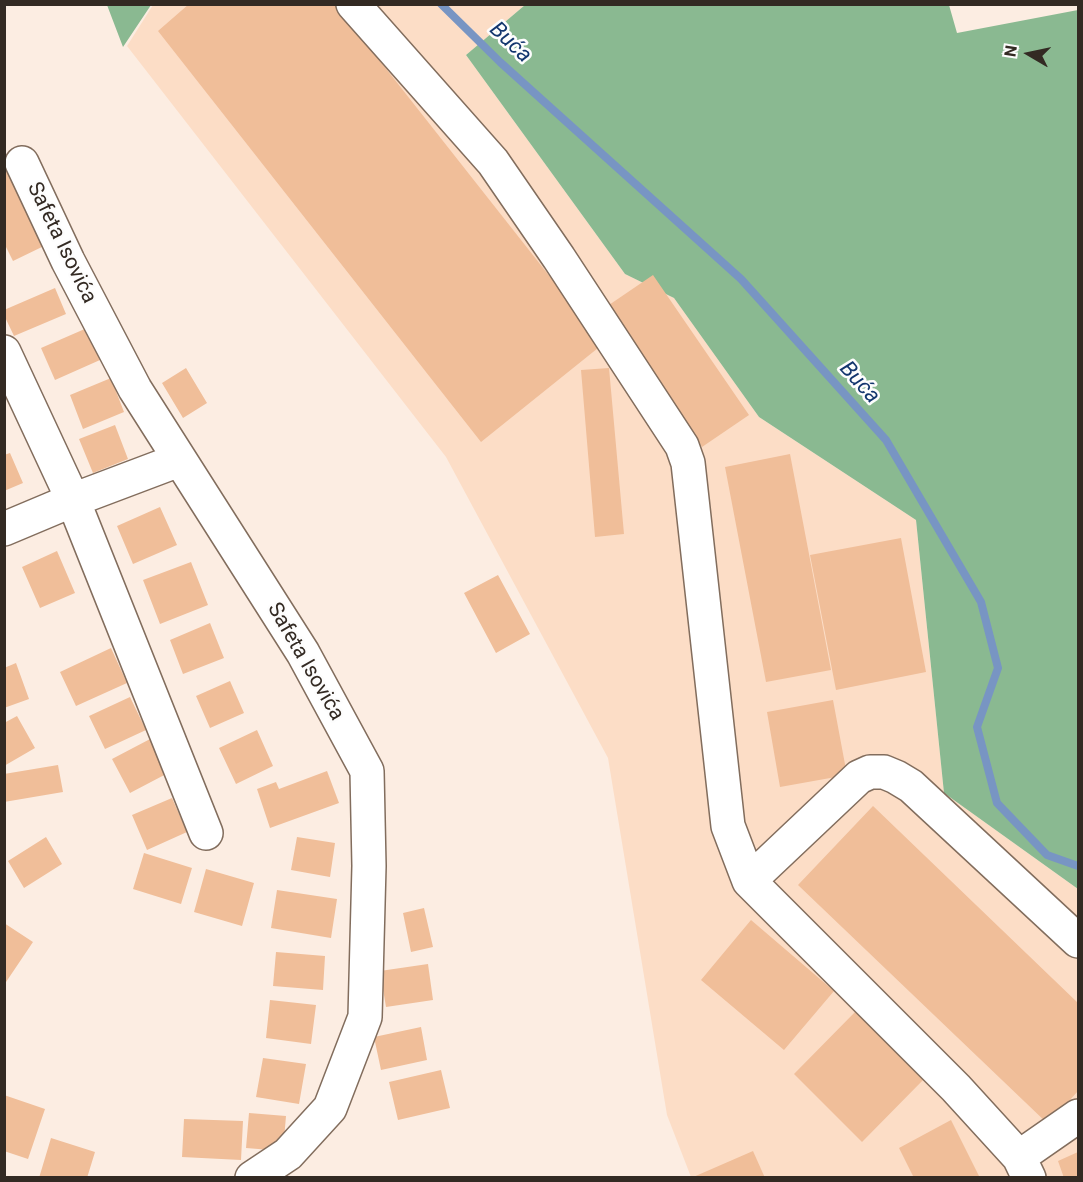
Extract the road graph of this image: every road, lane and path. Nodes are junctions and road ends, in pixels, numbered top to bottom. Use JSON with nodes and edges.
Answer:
{"nodes":[{"id":1,"x":353,"y":4,"type":"edge"},
{"id":2,"x":22,"y":163,"type":"dead end"},
{"id":3,"x":4,"y":352,"type":"edge"},
{"id":4,"x":179,"y":460,"type":"junction"},
{"id":5,"x":73,"y":500,"type":"junction"},
{"id":6,"x":4,"y":529,"type":"edge"},
{"id":7,"x":206,"y":833,"type":"dead end"},
{"id":8,"x":749,"y":881,"type":"junction"},
{"id":9,"x":1078,"y":941,"type":"edge"},
{"id":10,"x":1078,"y":1116,"type":"edge"},
{"id":11,"x":1024,"y":1167,"type":"edge"},
{"id":12,"x":252,"y":1178,"type":"edge"}],
"edges":[{"from":1,"to":8,"type":"street"},
{"from":2,"to":4,"type":"street","name":"Safeta Isovića"},
{"from":3,"to":5,"type":"street"},
{"from":4,"to":5,"type":"street"},
{"from":4,"to":12,"type":"street","name":"Safeta Isovića"},
{"from":5,"to":6,"type":"street"},
{"from":5,"to":7,"type":"street"},
{"from":8,"to":9,"type":"street"},
{"from":8,"to":11,"type":"street"},
{"from":10,"to":11,"type":"street"}]}
